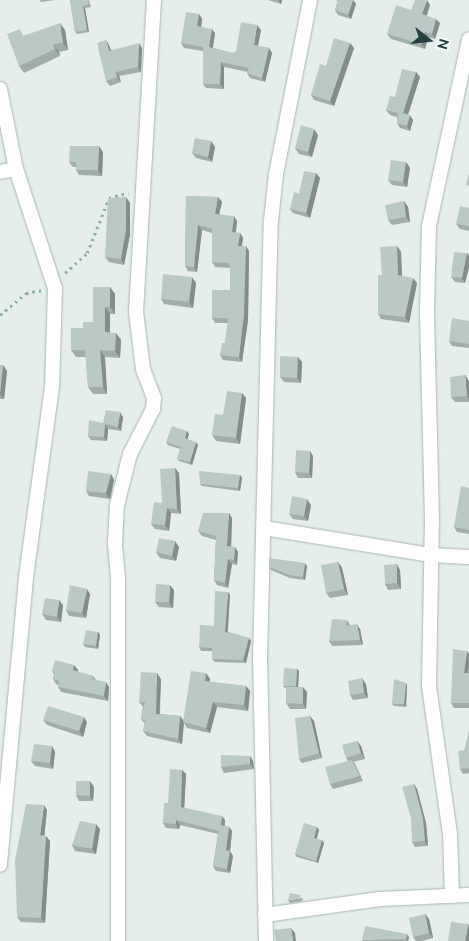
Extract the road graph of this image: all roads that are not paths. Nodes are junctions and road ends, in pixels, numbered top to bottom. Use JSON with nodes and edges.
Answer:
{"nodes":[{"id":1,"x":154,"y":0,"type":"edge"},
{"id":2,"x":310,"y":0,"type":"edge"},
{"id":3,"x":469,"y":39,"type":"edge"},
{"id":4,"x":0,"y":90,"type":"edge"},
{"id":5,"x":16,"y":169,"type":"junction"},
{"id":6,"x":0,"y":172,"type":"edge"},
{"id":7,"x":264,"y":528,"type":"junction"},
{"id":8,"x":430,"y":555,"type":"junction"},
{"id":9,"x":469,"y":557,"type":"edge"},
{"id":10,"x":0,"y":865,"type":"edge"},
{"id":11,"x":469,"y":895,"type":"edge"},
{"id":12,"x":452,"y":896,"type":"junction"},
{"id":13,"x":265,"y":915,"type":"junction"},
{"id":14,"x":118,"y":941,"type":"edge"},
{"id":15,"x":266,"y":941,"type":"edge"}],
"edges":[{"from":1,"to":14,"type":"street"},
{"from":2,"to":7,"type":"street"},
{"from":3,"to":8,"type":"street"},
{"from":4,"to":5,"type":"street"},
{"from":5,"to":6,"type":"street"},
{"from":5,"to":10,"type":"street"},
{"from":7,"to":8,"type":"street"},
{"from":7,"to":13,"type":"street"},
{"from":8,"to":9,"type":"street"},
{"from":8,"to":12,"type":"street"},
{"from":11,"to":12,"type":"street"},
{"from":12,"to":13,"type":"street"},
{"from":13,"to":15,"type":"street"}]}
